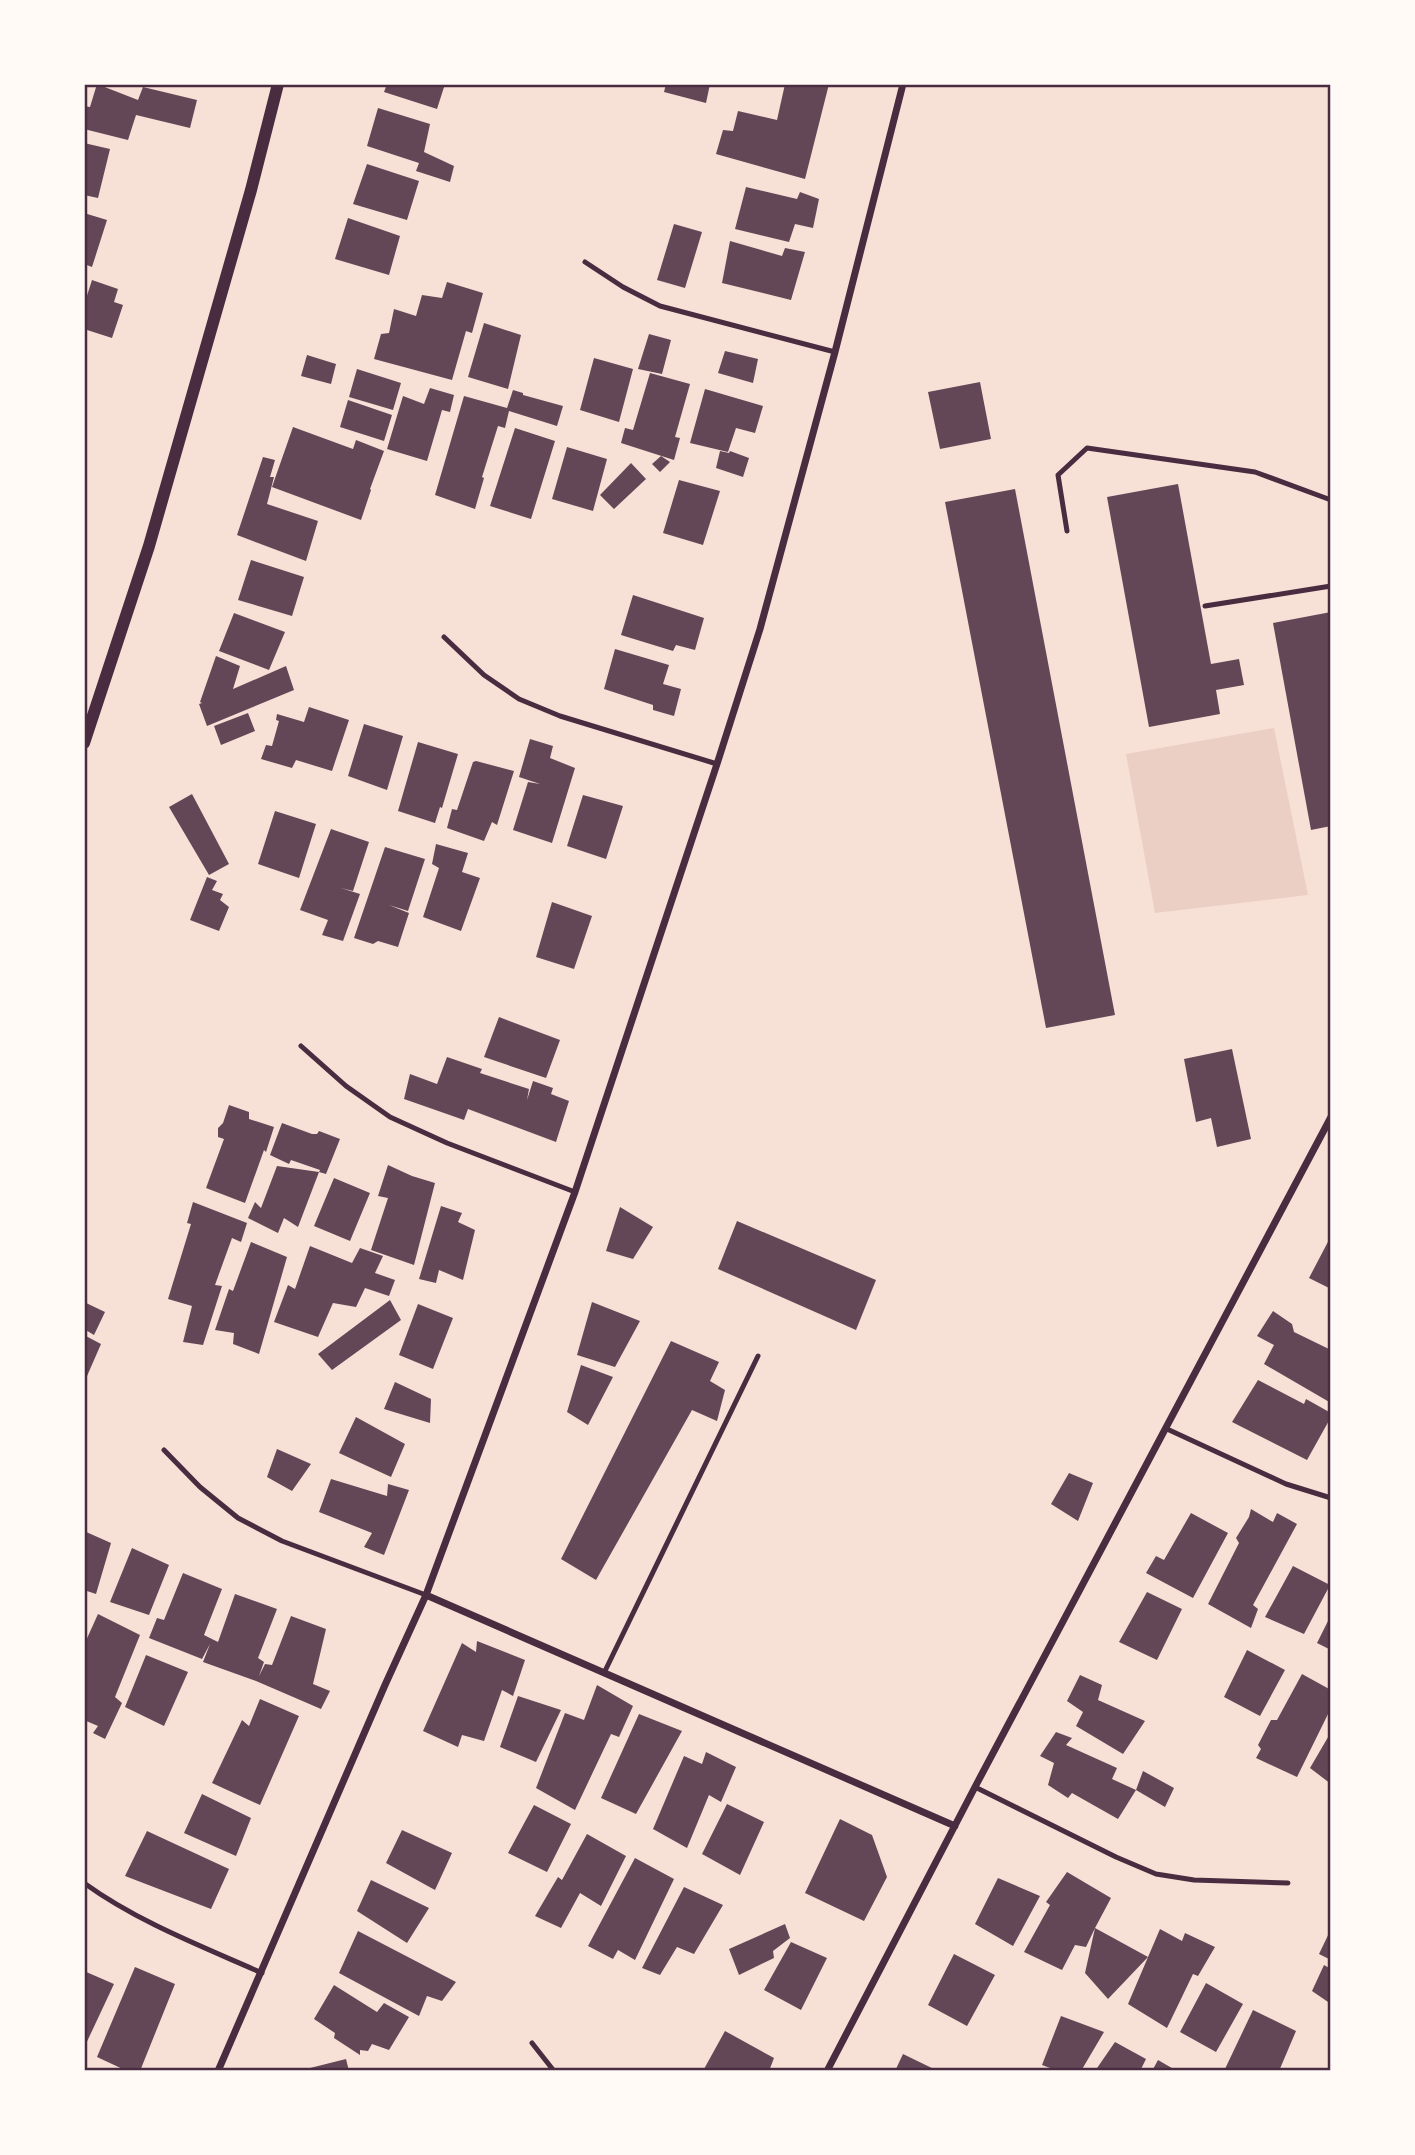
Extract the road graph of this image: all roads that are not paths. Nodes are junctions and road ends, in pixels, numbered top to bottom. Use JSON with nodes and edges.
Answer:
{"nodes":[{"id":1,"x":278,"y":84,"type":"edge"},
{"id":2,"x":904,"y":84,"type":"edge"},
{"id":3,"x":585,"y":262,"type":"dead end"},
{"id":4,"x":835,"y":352,"type":"junction"},
{"id":5,"x":1331,"y":500,"type":"edge"},
{"id":6,"x":1067,"y":531,"type":"dead end"},
{"id":7,"x":1331,"y":586,"type":"edge"},
{"id":8,"x":1205,"y":606,"type":"dead end"},
{"id":9,"x":444,"y":637,"type":"dead end"},
{"id":10,"x":84,"y":743,"type":"edge"},
{"id":11,"x":718,"y":764,"type":"junction"},
{"id":12,"x":301,"y":1046,"type":"dead end"},
{"id":13,"x":1331,"y":1117,"type":"edge"},
{"id":14,"x":575,"y":1192,"type":"junction"},
{"id":15,"x":758,"y":1356,"type":"dead end"},
{"id":16,"x":1167,"y":1429,"type":"junction"},
{"id":17,"x":164,"y":1450,"type":"dead end"},
{"id":18,"x":1331,"y":1498,"type":"edge"},
{"id":19,"x":426,"y":1595,"type":"junction"},
{"id":20,"x":604,"y":1673,"type":"junction"},
{"id":21,"x":975,"y":1787,"type":"junction"},
{"id":22,"x":955,"y":1826,"type":"junction"},
{"id":23,"x":84,"y":1883,"type":"edge"},
{"id":24,"x":1288,"y":1883,"type":"dead end"},
{"id":25,"x":261,"y":1973,"type":"junction"},
{"id":26,"x":532,"y":2043,"type":"dead end"},
{"id":27,"x":218,"y":2071,"type":"edge"},
{"id":28,"x":554,"y":2071,"type":"edge"},
{"id":29,"x":827,"y":2071,"type":"edge"}],
"edges":[{"from":1,"to":10,"type":"street"},
{"from":2,"to":4,"type":"street"},
{"from":3,"to":4,"type":"lane"},
{"from":4,"to":11,"type":"street"},
{"from":5,"to":6,"type":"lane"},
{"from":7,"to":8,"type":"lane"},
{"from":9,"to":11,"type":"lane"},
{"from":11,"to":14,"type":"street"},
{"from":12,"to":14,"type":"lane"},
{"from":13,"to":16,"type":"street"},
{"from":14,"to":19,"type":"street"},
{"from":15,"to":20,"type":"lane"},
{"from":16,"to":18,"type":"lane"},
{"from":16,"to":21,"type":"street"},
{"from":17,"to":19,"type":"lane"},
{"from":19,"to":20,"type":"street"},
{"from":19,"to":25,"type":"street"},
{"from":20,"to":22,"type":"street"},
{"from":21,"to":22,"type":"street"},
{"from":21,"to":24,"type":"lane"},
{"from":22,"to":29,"type":"street"},
{"from":23,"to":25,"type":"lane"},
{"from":25,"to":27,"type":"street"},
{"from":26,"to":28,"type":"lane"}]}
